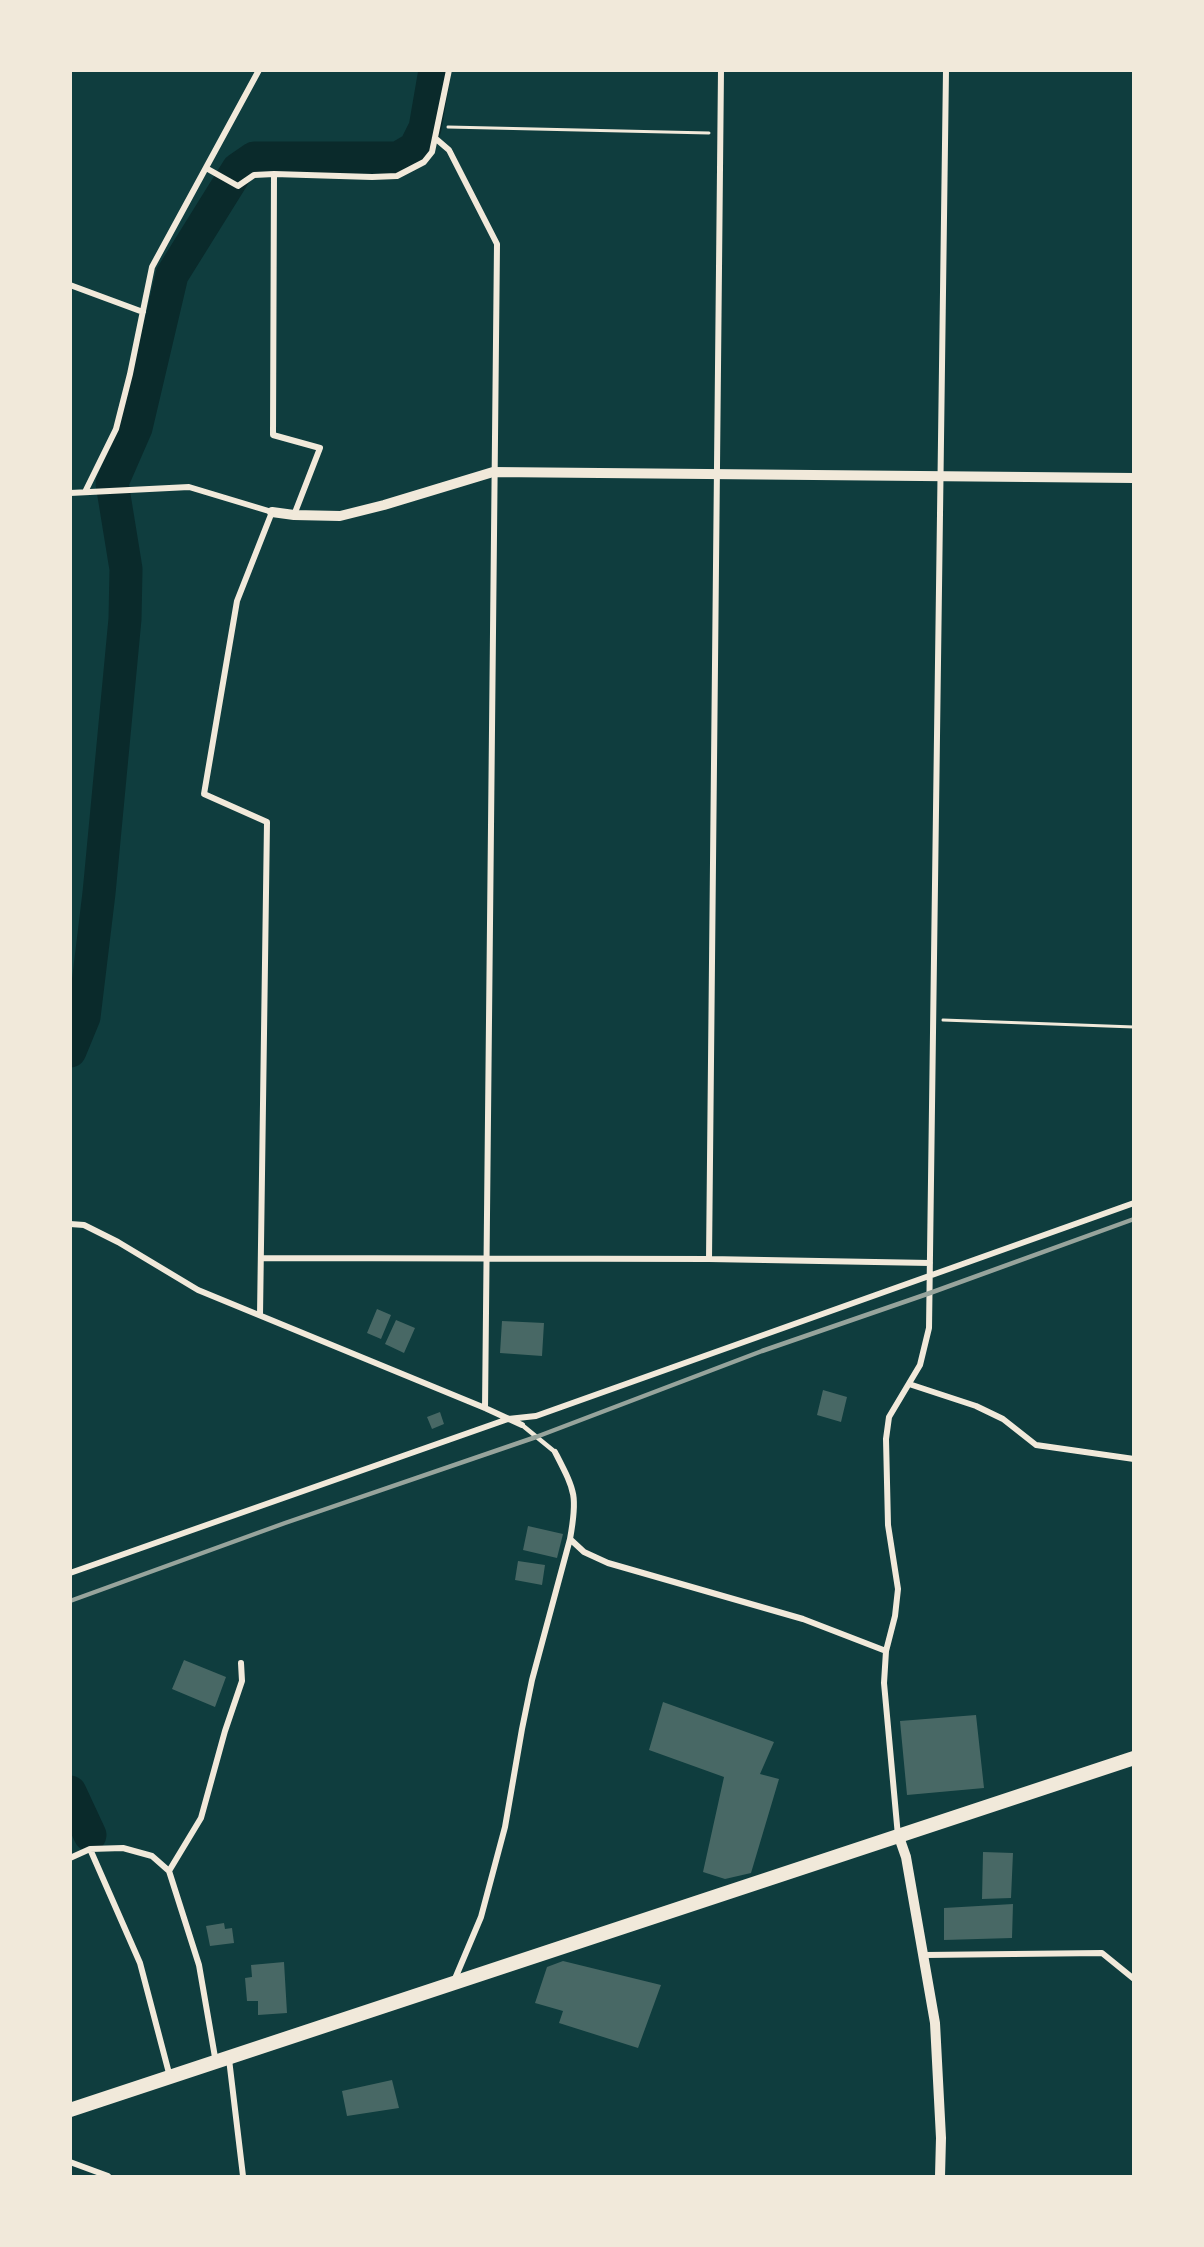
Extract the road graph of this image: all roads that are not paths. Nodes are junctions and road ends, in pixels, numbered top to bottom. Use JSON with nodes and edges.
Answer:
{"nodes":[{"id":1,"x":260,"y":70,"type":"edge"},
{"id":2,"x":449,"y":70,"type":"edge"},
{"id":3,"x":721,"y":70,"type":"edge"},
{"id":4,"x":946,"y":70,"type":"edge"},
{"id":5,"x":435,"y":138,"type":"junction"},
{"id":6,"x":207,"y":169,"type":"junction"},
{"id":7,"x":274,"y":174,"type":"junction"},
{"id":8,"x":70,"y":285,"type":"edge"},
{"id":9,"x":143,"y":312,"type":"junction"},
{"id":10,"x":493,"y":472,"type":"junction"},
{"id":11,"x":717,"y":476,"type":"junction"},
{"id":12,"x":940,"y":477,"type":"junction"},
{"id":13,"x":1134,"y":478,"type":"edge"},
{"id":14,"x":86,"y":492,"type":"junction"},
{"id":15,"x":70,"y":493,"type":"edge"},
{"id":16,"x":272,"y":512,"type":"junction"},
{"id":17,"x":294,"y":515,"type":"junction"},
{"id":18,"x":1134,"y":1203,"type":"edge"},
{"id":19,"x":70,"y":1224,"type":"edge"},
{"id":20,"x":486,"y":1257,"type":"junction"},
{"id":21,"x":261,"y":1258,"type":"junction"},
{"id":22,"x":709,"y":1258,"type":"junction"},
{"id":23,"x":930,"y":1263,"type":"junction"},
{"id":24,"x":930,"y":1274,"type":"junction"},
{"id":25,"x":260,"y":1315,"type":"junction"},
{"id":26,"x":909,"y":1384,"type":"junction"},
{"id":27,"x":485,"y":1408,"type":"junction"},
{"id":28,"x":508,"y":1419,"type":"junction"},
{"id":29,"x":522,"y":1425,"type":"joint"},
{"id":30,"x":555,"y":1452,"type":"joint"},
{"id":31,"x":1134,"y":1459,"type":"edge"},
{"id":32,"x":570,"y":1539,"type":"junction"},
{"id":33,"x":70,"y":1573,"type":"edge"},
{"id":34,"x":886,"y":1651,"type":"junction"},
{"id":35,"x":241,"y":1663,"type":"dead end"},
{"id":36,"x":1134,"y":1758,"type":"edge"},
{"id":37,"x":898,"y":1837,"type":"junction"},
{"id":38,"x":90,"y":1849,"type":"junction"},
{"id":39,"x":70,"y":1857,"type":"edge"},
{"id":40,"x":169,"y":1870,"type":"junction"},
{"id":41,"x":925,"y":1955,"type":"junction"},
{"id":42,"x":1134,"y":1979,"type":"edge"},
{"id":43,"x":452,"y":1985,"type":"junction"},
{"id":44,"x":222,"y":2061,"type":"junction"},
{"id":45,"x":170,"y":2078,"type":"junction"},
{"id":46,"x":70,"y":2110,"type":"edge"},
{"id":47,"x":70,"y":2162,"type":"edge"},
{"id":48,"x":108,"y":2176,"type":"edge"},
{"id":49,"x":243,"y":2176,"type":"edge"},
{"id":50,"x":940,"y":2176,"type":"edge"}],
"edges":[{"from":1,"to":6,"type":"street"},
{"from":2,"to":5,"type":"street"},
{"from":3,"to":11,"type":"street"},
{"from":4,"to":12,"type":"street"},
{"from":5,"to":7,"type":"street"},
{"from":5,"to":10,"type":"street"},
{"from":6,"to":7,"type":"street"},
{"from":6,"to":9,"type":"street"},
{"from":7,"to":17,"type":"street"},
{"from":8,"to":9,"type":"street"},
{"from":9,"to":14,"type":"street"},
{"from":10,"to":11,"type":"street"},
{"from":10,"to":17,"type":"street"},
{"from":10,"to":20,"type":"street"},
{"from":11,"to":12,"type":"street"},
{"from":11,"to":22,"type":"street"},
{"from":12,"to":13,"type":"street"},
{"from":12,"to":23,"type":"street"},
{"from":14,"to":15,"type":"street"},
{"from":14,"to":16,"type":"street"},
{"from":16,"to":17,"type":"street"},
{"from":16,"to":21,"type":"street"},
{"from":18,"to":24,"type":"street"},
{"from":19,"to":25,"type":"street"},
{"from":20,"to":21,"type":"street"},
{"from":20,"to":22,"type":"street"},
{"from":20,"to":27,"type":"street"},
{"from":21,"to":25,"type":"street"},
{"from":22,"to":23,"type":"street"},
{"from":23,"to":24,"type":"street"},
{"from":24,"to":26,"type":"street"},
{"from":24,"to":28,"type":"street"},
{"from":25,"to":27,"type":"street"},
{"from":26,"to":31,"type":"street"},
{"from":26,"to":34,"type":"street"},
{"from":27,"to":28,"type":"street"},
{"from":28,"to":29,"type":"street"},
{"from":28,"to":33,"type":"street"},
{"from":29,"to":30,"type":"lane"},
{"from":30,"to":32,"type":"street"},
{"from":32,"to":34,"type":"street"},
{"from":32,"to":43,"type":"street"},
{"from":34,"to":37,"type":"street"},
{"from":35,"to":40,"type":"street"},
{"from":36,"to":37,"type":"main road"},
{"from":37,"to":41,"type":"street"},
{"from":37,"to":43,"type":"main road"},
{"from":38,"to":39,"type":"street"},
{"from":38,"to":40,"type":"street"},
{"from":38,"to":45,"type":"street"},
{"from":40,"to":44,"type":"street"},
{"from":41,"to":42,"type":"street"},
{"from":41,"to":50,"type":"street"},
{"from":43,"to":44,"type":"main road"},
{"from":44,"to":45,"type":"main road"},
{"from":44,"to":49,"type":"street"},
{"from":45,"to":46,"type":"main road"},
{"from":47,"to":48,"type":"street"}]}
